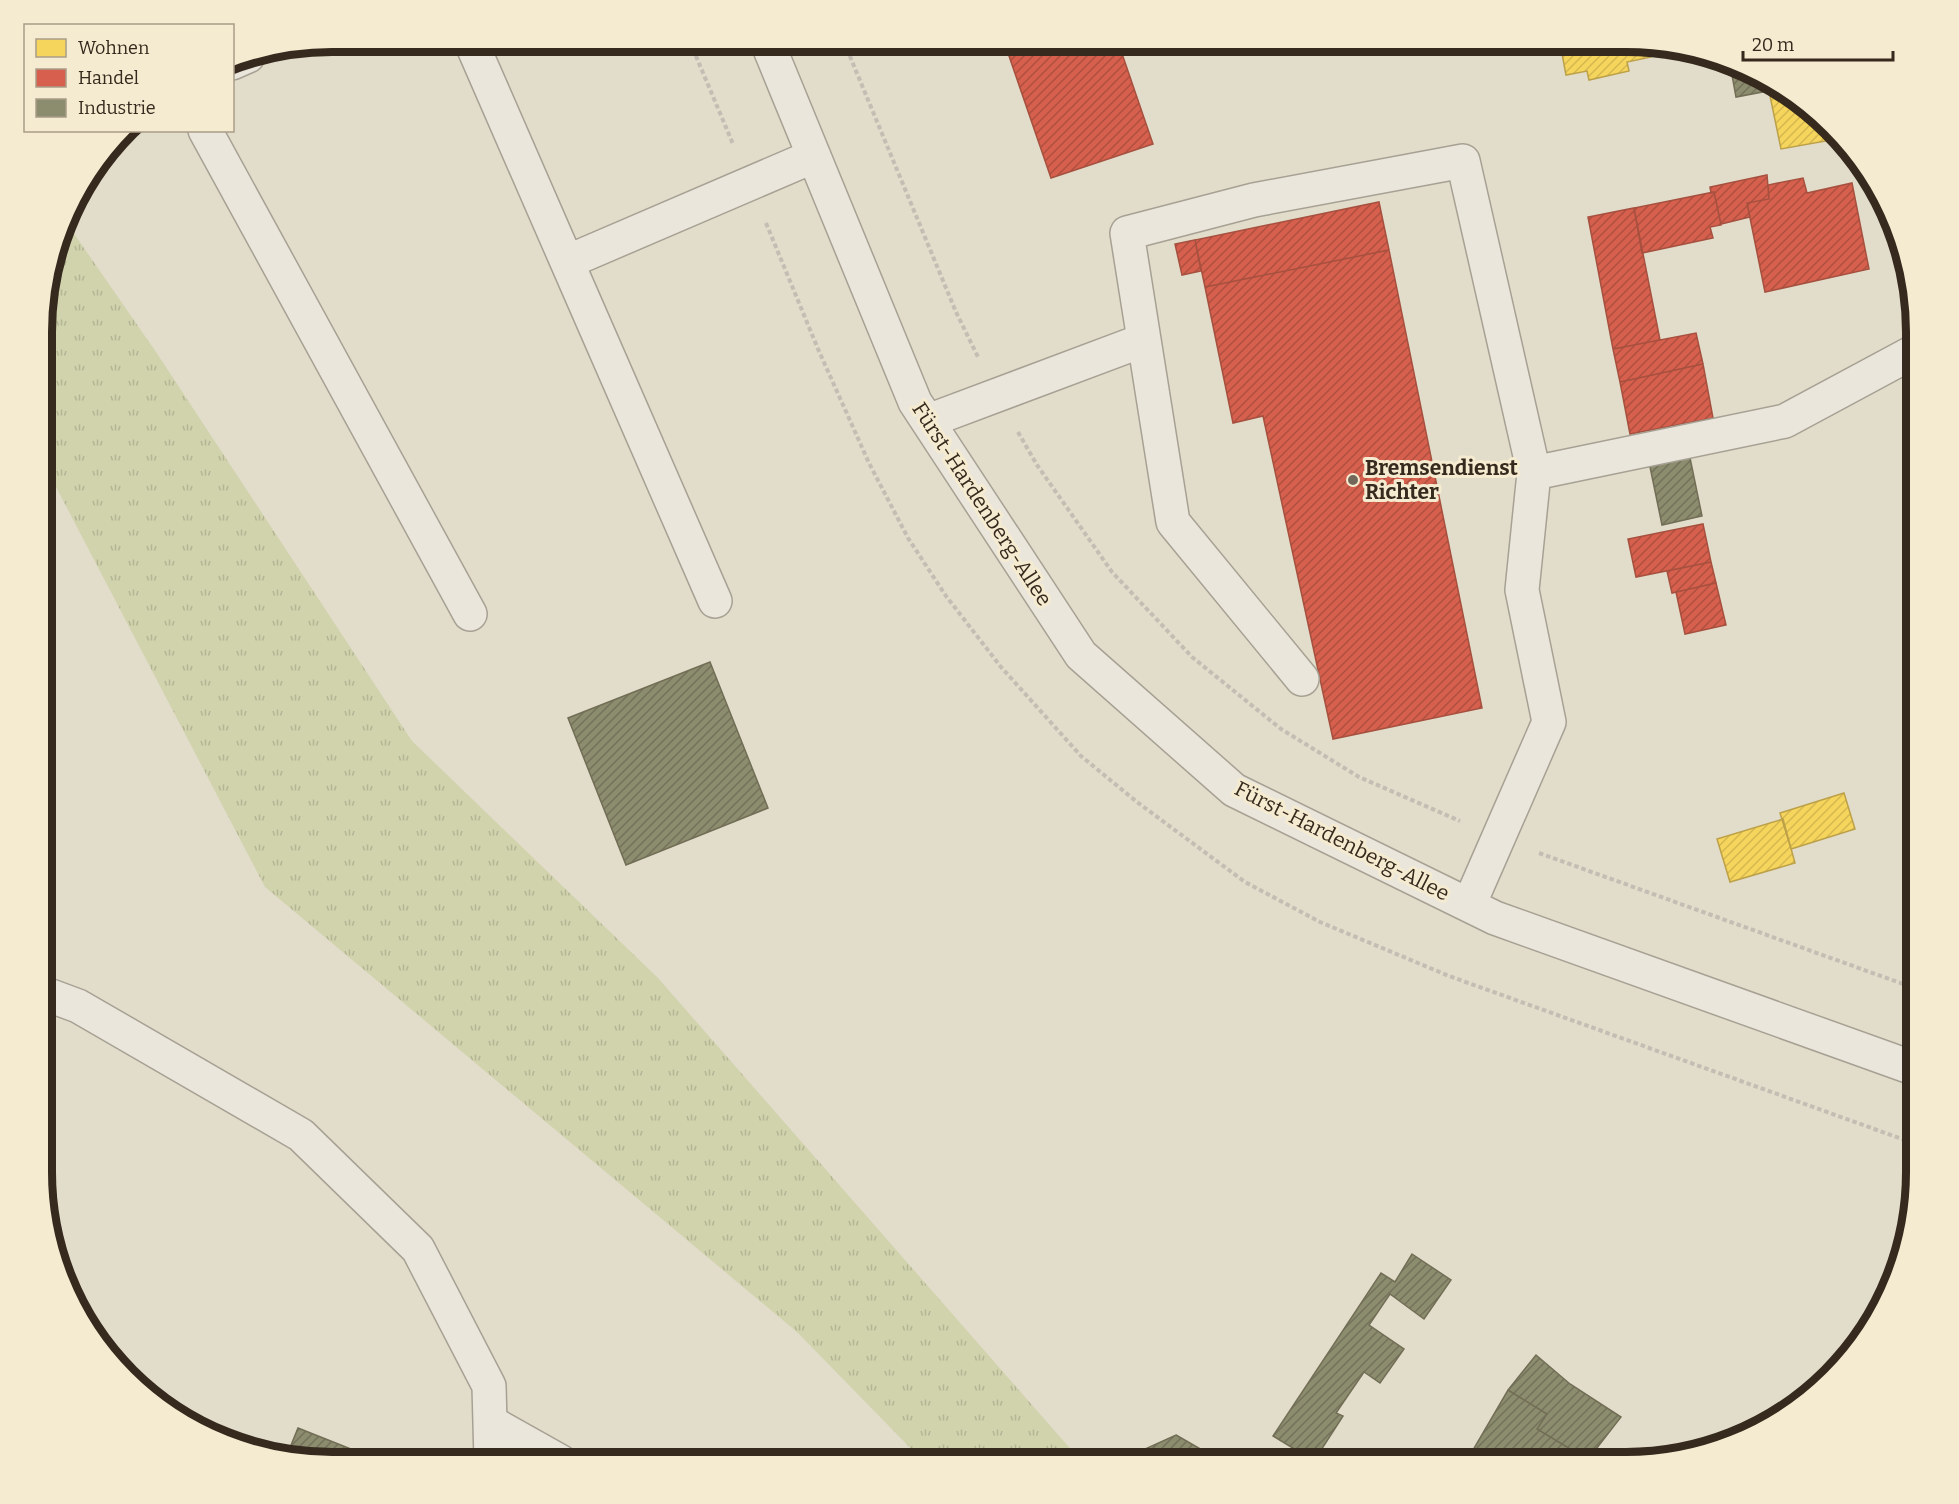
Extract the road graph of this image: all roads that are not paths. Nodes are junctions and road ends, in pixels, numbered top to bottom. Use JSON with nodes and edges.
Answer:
{"nodes":[{"id":1,"x":475,"y":52,"type":"edge"},
{"id":2,"x":771,"y":52,"type":"edge"},
{"id":3,"x":207,"y":132,"type":"edge"},
{"id":4,"x":814,"y":156,"type":"junction"},
{"id":5,"x":567,"y":262,"type":"junction"},
{"id":6,"x":1144,"y":340,"type":"junction"},
{"id":7,"x":1906,"y":356,"type":"edge"},
{"id":8,"x":928,"y":421,"type":"junction"},
{"id":9,"x":1534,"y":473,"type":"junction"},
{"id":10,"x":715,"y":601,"type":"dead end"},
{"id":11,"x":470,"y":614,"type":"dead end"},
{"id":12,"x":1302,"y":679,"type":"dead end"},
{"id":13,"x":1469,"y":906,"type":"junction"},
{"id":14,"x":52,"y":996,"type":"edge"},
{"id":15,"x":1906,"y":1065,"type":"edge"},
{"id":16,"x":490,"y":1422,"type":"junction"},
{"id":17,"x":491,"y":1452,"type":"edge"},
{"id":18,"x":545,"y":1452,"type":"edge"}],
"edges":[{"from":1,"to":5,"type":"street"},
{"from":2,"to":4,"type":"street","name":"Fürst-Hardenberg-Allee"},
{"from":3,"to":11,"type":"street"},
{"from":4,"to":5,"type":"street"},
{"from":4,"to":8,"type":"street","name":"Fürst-Hardenberg-Allee"},
{"from":5,"to":10,"type":"street"},
{"from":6,"to":8,"type":"street"},
{"from":6,"to":9,"type":"street"},
{"from":6,"to":12,"type":"street"},
{"from":7,"to":9,"type":"street"},
{"from":8,"to":13,"type":"street","name":"Fürst-Hardenberg-Allee"},
{"from":9,"to":13,"type":"street"},
{"from":13,"to":15,"type":"street","name":"Fürst-Hardenberg-Allee"},
{"from":14,"to":16,"type":"street"},
{"from":16,"to":17,"type":"street"},
{"from":16,"to":18,"type":"street"}]}
